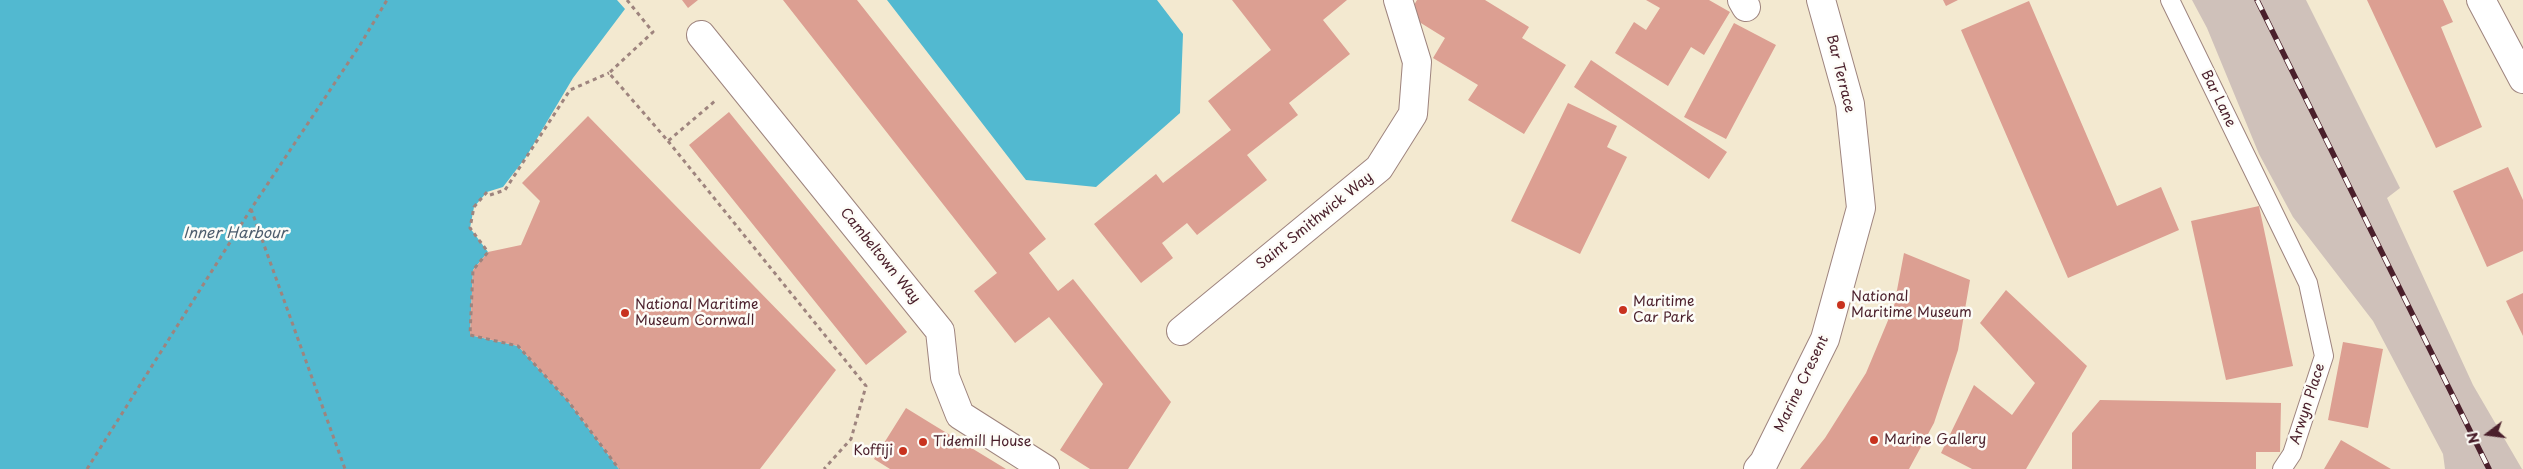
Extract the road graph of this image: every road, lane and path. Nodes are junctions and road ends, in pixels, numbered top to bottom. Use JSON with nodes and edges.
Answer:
{"nodes":[{"id":1,"x":387,"y":0,"type":"edge"},
{"id":2,"x":627,"y":0,"type":"edge"},
{"id":3,"x":1398,"y":0,"type":"edge"},
{"id":4,"x":1821,"y":0,"type":"edge"},
{"id":5,"x":2170,"y":0,"type":"edge"},
{"id":6,"x":2481,"y":0,"type":"edge"},
{"id":7,"x":701,"y":35,"type":"dead end"},
{"id":8,"x":609,"y":73,"type":"junction"},
{"id":9,"x":2523,"y":79,"type":"edge"},
{"id":10,"x":738,"y":81,"type":"junction"},
{"id":11,"x":668,"y":140,"type":"junction"},
{"id":12,"x":487,"y":192,"type":"dead end"},
{"id":13,"x":490,"y":195,"type":"dead end"},
{"id":14,"x":2266,"y":197,"type":"joint"},
{"id":15,"x":1861,"y":208,"type":"joint"},
{"id":16,"x":251,"y":209,"type":"junction"},
{"id":17,"x":1181,"y":330,"type":"dead end"},
{"id":18,"x":91,"y":467,"type":"edge"},
{"id":19,"x":87,"y":469,"type":"edge"},
{"id":20,"x":345,"y":469,"type":"edge"},
{"id":21,"x":619,"y":469,"type":"edge"},
{"id":22,"x":824,"y":469,"type":"edge"},
{"id":23,"x":1045,"y":469,"type":"edge"},
{"id":24,"x":1758,"y":469,"type":"edge"},
{"id":25,"x":2282,"y":469,"type":"edge"}],
"edges":[{"from":1,"to":16,"type":"path"},
{"from":2,"to":8,"type":"path"},
{"from":3,"to":17,"type":"street","name":"Saint Smithwick Way"},
{"from":4,"to":15,"type":"street","name":"Bar Terrace"},
{"from":5,"to":14,"type":"lane","name":"Bar Lane"},
{"from":6,"to":9,"type":"street"},
{"from":7,"to":10,"type":"street","name":"Cambeltown Way"},
{"from":8,"to":11,"type":"path"},
{"from":8,"to":13,"type":"path"},
{"from":10,"to":11,"type":"path"},
{"from":10,"to":23,"type":"street","name":"Cambeltown Way"},
{"from":11,"to":22,"type":"path"},
{"from":12,"to":21,"type":"path"},
{"from":14,"to":25,"type":"lane","name":"Arwyn Place"},
{"from":15,"to":24,"type":"street","name":"Marine Cresent"},
{"from":16,"to":18,"type":"path"},
{"from":16,"to":20,"type":"path"},
{"from":18,"to":19,"type":"path"}]}
